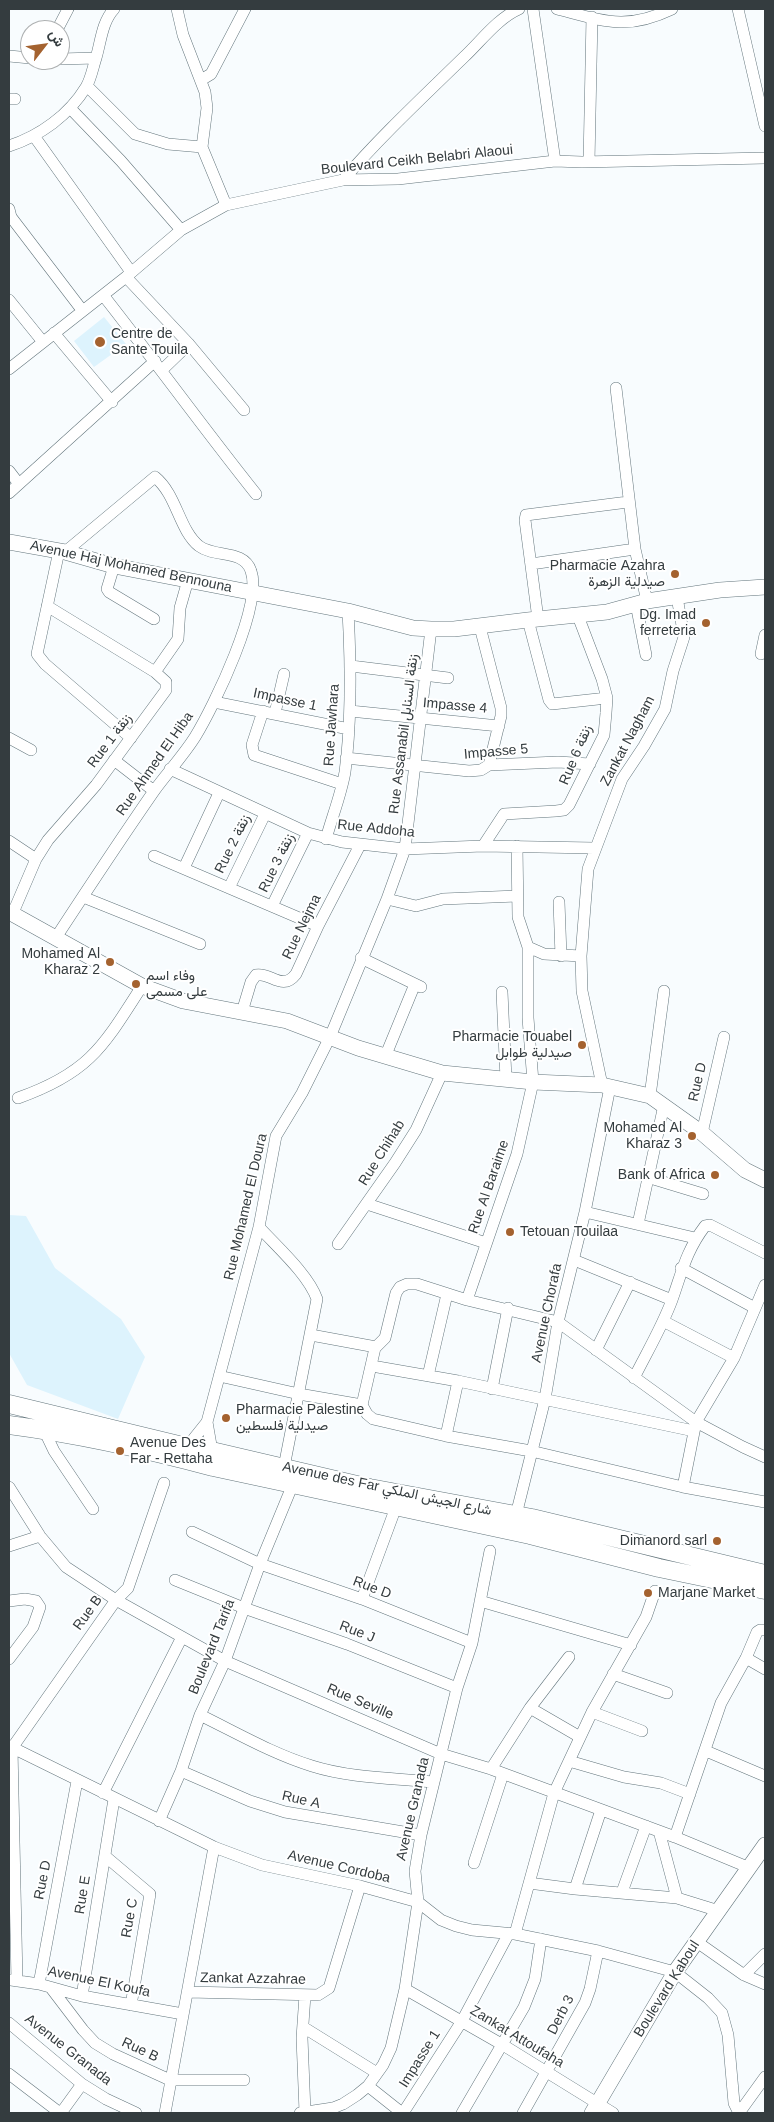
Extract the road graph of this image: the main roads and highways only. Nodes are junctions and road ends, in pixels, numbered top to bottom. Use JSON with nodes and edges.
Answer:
{"nodes":[{"id":1,"x":9,"y":1404,"type":"edge"},
{"id":2,"x":9,"y":1425,"type":"edge"},
{"id":3,"x":765,"y":1574,"type":"edge"},
{"id":4,"x":765,"y":1590,"type":"edge"}],
"edges":[{"from":1,"to":3,"type":"main road","name":"Avenue des Far شارع الجيش الملكي"},
{"from":2,"to":4,"type":"main road","name":"Avenue des Far شارع الجيش الملكي"}]}
